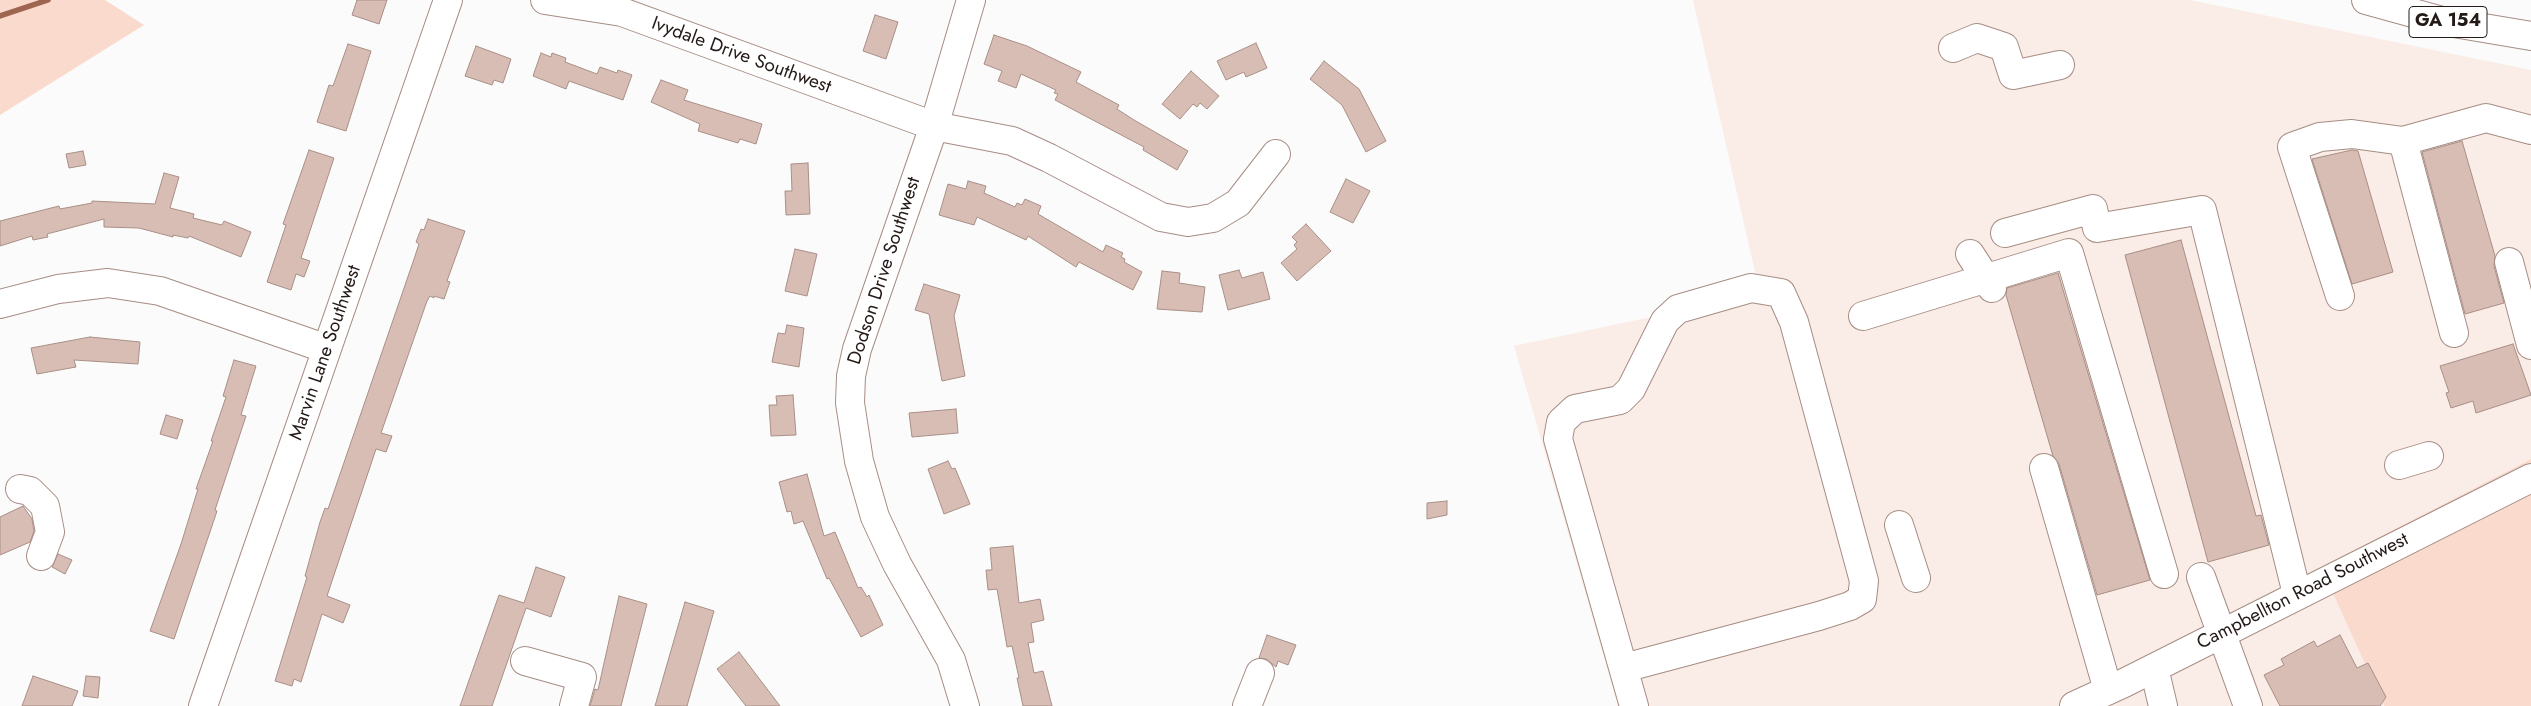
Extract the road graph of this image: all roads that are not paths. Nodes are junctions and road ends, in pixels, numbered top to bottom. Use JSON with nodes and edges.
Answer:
{"nodes":[{"id":1,"x":448,"y":0,"type":"edge"},
{"id":2,"x":545,"y":0,"type":"edge"},
{"id":3,"x":970,"y":0,"type":"edge"},
{"id":4,"x":2366,"y":0,"type":"edge"},
{"id":5,"x":2531,"y":36,"type":"edge"},
{"id":6,"x":1953,"y":48,"type":"dead end"},
{"id":7,"x":2060,"y":66,"type":"dead end"},
{"id":8,"x":934,"y":126,"type":"junction"},
{"id":9,"x":2531,"y":130,"type":"edge"},
{"id":10,"x":2403,"y":141,"type":"junction"},
{"id":11,"x":1276,"y":154,"type":"dead end"},
{"id":12,"x":2005,"y":233,"type":"dead end"},
{"id":13,"x":1970,"y":254,"type":"dead end"},
{"id":14,"x":2509,"y":262,"type":"dead end"},
{"id":15,"x":1989,"y":282,"type":"junction"},
{"id":16,"x":2340,"y":296,"type":"dead end"},
{"id":17,"x":0,"y":304,"type":"edge"},
{"id":18,"x":1863,"y":316,"type":"dead end"},
{"id":19,"x":2454,"y":333,"type":"dead end"},
{"id":20,"x":2531,"y":345,"type":"edge"},
{"id":21,"x":327,"y":348,"type":"junction"},
{"id":22,"x":2429,"y":456,"type":"dead end"},
{"id":23,"x":2399,"y":464,"type":"dead end"},
{"id":24,"x":2044,"y":468,"type":"dead end"},
{"id":25,"x":2531,"y":478,"type":"edge"},
{"id":26,"x":20,"y":489,"type":"dead end"},
{"id":27,"x":1899,"y":525,"type":"dead end"},
{"id":28,"x":41,"y":556,"type":"dead end"},
{"id":29,"x":2164,"y":574,"type":"dead end"},
{"id":30,"x":2201,"y":577,"type":"dead end"},
{"id":31,"x":1916,"y":578,"type":"dead end"},
{"id":32,"x":2297,"y":594,"type":"junction"},
{"id":33,"x":2221,"y":634,"type":"junction"},
{"id":34,"x":525,"y":661,"type":"dead end"},
{"id":35,"x":1624,"y":668,"type":"junction"},
{"id":36,"x":2154,"y":668,"type":"junction"},
{"id":37,"x":1260,"y":673,"type":"dead end"},
{"id":38,"x":2108,"y":690,"type":"junction"},
{"id":39,"x":2080,"y":705,"type":"edge"},
{"id":40,"x":203,"y":706,"type":"edge"},
{"id":41,"x":574,"y":706,"type":"edge"},
{"id":42,"x":965,"y":706,"type":"edge"},
{"id":43,"x":1247,"y":706,"type":"edge"},
{"id":44,"x":1634,"y":706,"type":"edge"},
{"id":45,"x":2163,"y":706,"type":"edge"},
{"id":46,"x":2248,"y":706,"type":"edge"}],
"edges":[{"from":1,"to":21,"type":"main road","name":"Marvin Lane Southwest"},
{"from":2,"to":8,"type":"main road","name":"Ivydale Drive Southwest"},
{"from":3,"to":8,"type":"main road","name":"Dodson Drive Southwest"},
{"from":4,"to":5,"type":"main road","number":"GA 154"},
{"from":6,"to":7,"type":"main road"},
{"from":8,"to":11,"type":"main road","name":"Ivydale Drive Southwest"},
{"from":8,"to":42,"type":"main road","name":"Dodson Drive Southwest"},
{"from":9,"to":10,"type":"main road"},
{"from":10,"to":16,"type":"main road"},
{"from":10,"to":19,"type":"main road"},
{"from":12,"to":32,"type":"main road"},
{"from":13,"to":15,"type":"main road"},
{"from":14,"to":20,"type":"main road"},
{"from":15,"to":18,"type":"main road"},
{"from":15,"to":29,"type":"main road"},
{"from":17,"to":21,"type":"main road"},
{"from":21,"to":40,"type":"main road","name":"Marvin Lane Southwest"},
{"from":22,"to":23,"type":"main road"},
{"from":24,"to":38,"type":"main road"},
{"from":25,"to":32,"type":"main road","name":"Campbellton Road Southwest"},
{"from":26,"to":28,"type":"main road"},
{"from":27,"to":31,"type":"main road"},
{"from":30,"to":33,"type":"main road"},
{"from":32,"to":33,"type":"main road","name":"Campbellton Road Southwest"},
{"from":33,"to":36,"type":"main road","name":"Campbellton Road Southwest"},
{"from":33,"to":46,"type":"main road"},
{"from":34,"to":41,"type":"main road"},
{"from":35,"to":35,"type":"main road"},
{"from":35,"to":44,"type":"main road"},
{"from":36,"to":38,"type":"main road","name":"Campbellton Road Southwest"},
{"from":36,"to":45,"type":"main road"},
{"from":37,"to":43,"type":"main road"},
{"from":38,"to":39,"type":"main road","name":"Campbellton Road Southwest"}]}
